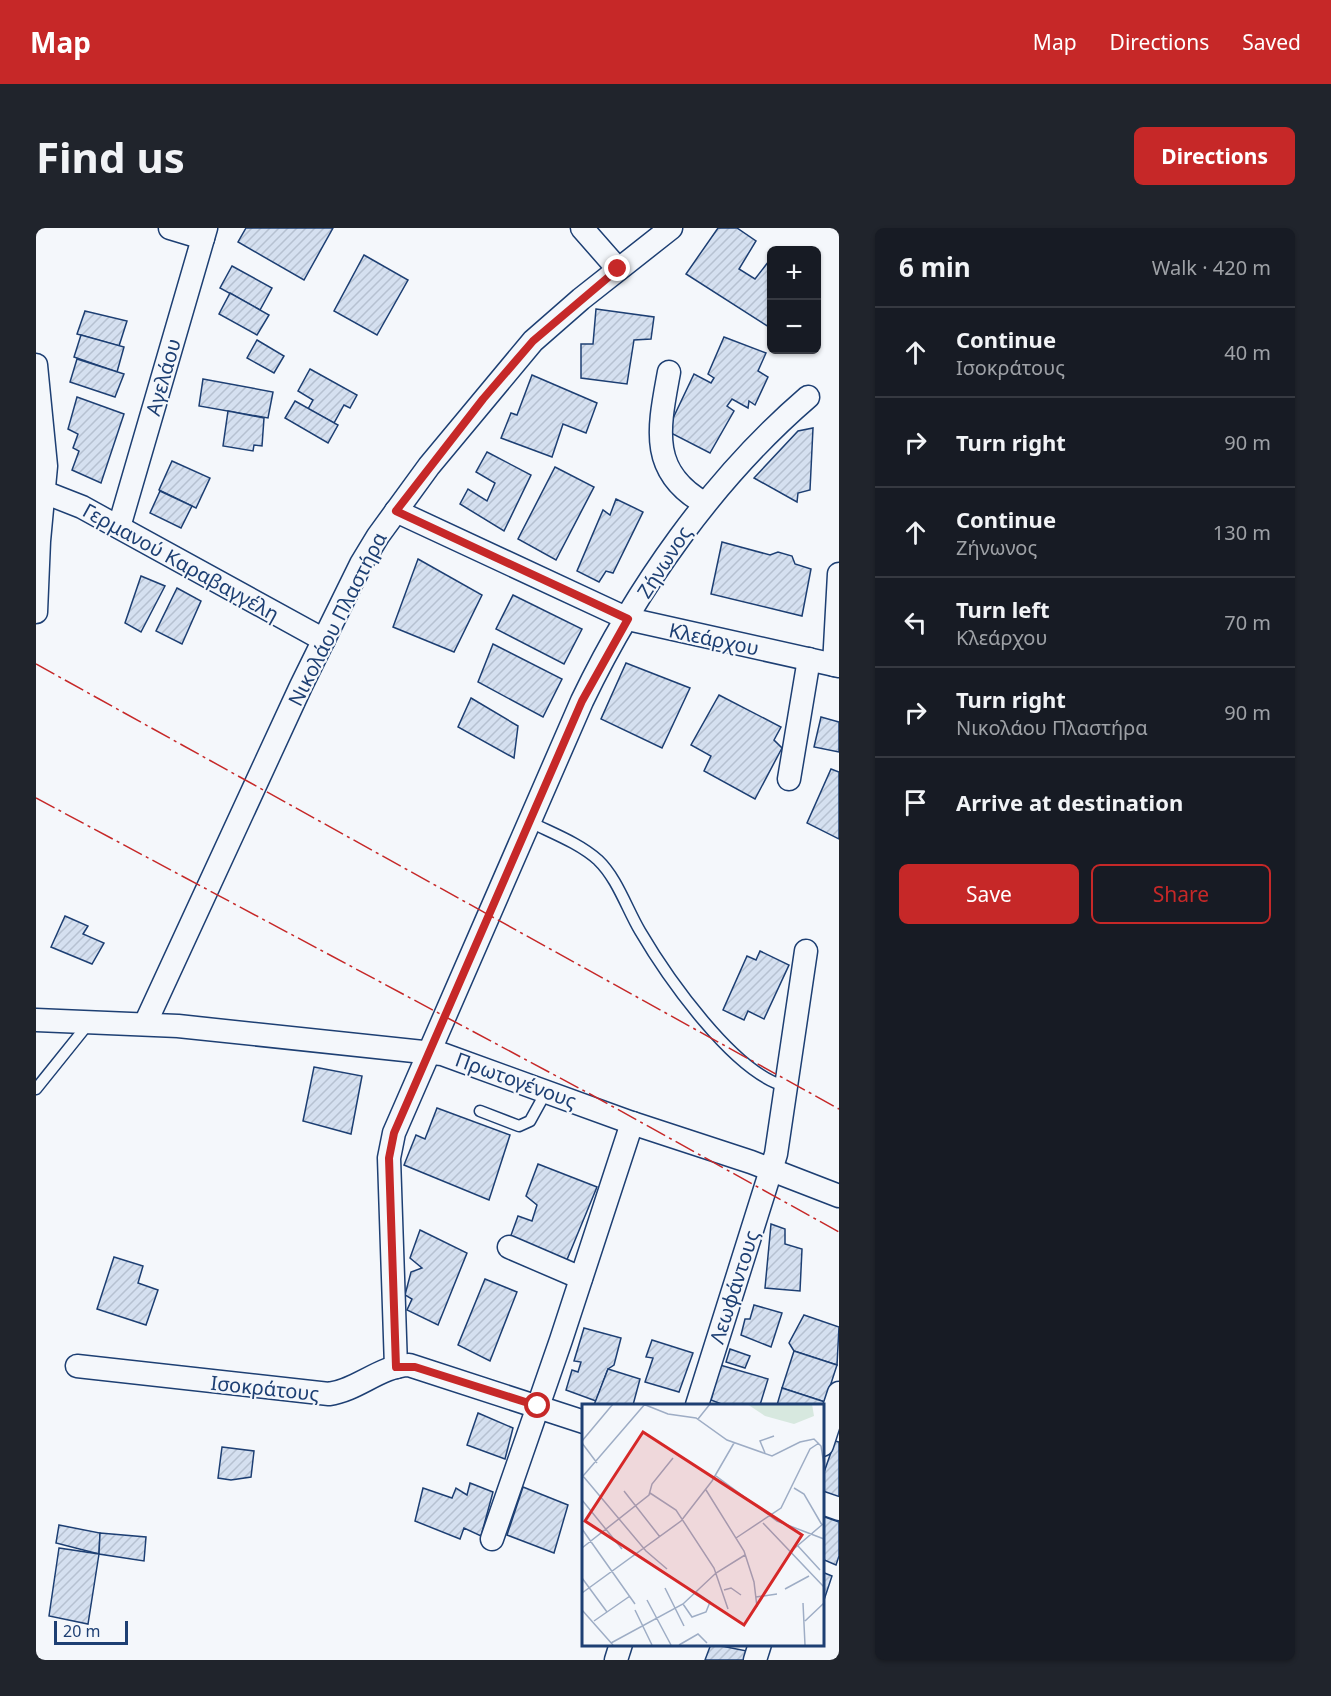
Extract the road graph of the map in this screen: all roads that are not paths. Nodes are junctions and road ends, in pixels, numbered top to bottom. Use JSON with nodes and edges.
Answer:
{"nodes":[{"id":1,"x":170,"y":228,"type":"edge"},
{"id":2,"x":582,"y":228,"type":"edge"},
{"id":3,"x":671,"y":228,"type":"edge"},
{"id":4,"x":204,"y":233,"type":"edge"},
{"id":5,"x":618,"y":269,"type":"junction"},
{"id":6,"x":36,"y":365,"type":"edge"},
{"id":7,"x":669,"y":372,"type":"dead end"},
{"id":8,"x":808,"y":396,"type":"dead end"},
{"id":9,"x":41,"y":490,"type":"edge"},
{"id":10,"x":704,"y":503,"type":"junction"},
{"id":11,"x":396,"y":511,"type":"junction"},
{"id":12,"x":119,"y":527,"type":"junction"},
{"id":13,"x":839,"y":574,"type":"edge"},
{"id":14,"x":36,"y":612,"type":"edge"},
{"id":15,"x":628,"y":619,"type":"junction"},
{"id":16,"x":324,"y":640,"type":"junction"},
{"id":17,"x":809,"y":659,"type":"junction"},
{"id":18,"x":836,"y":665,"type":"edge"},
{"id":19,"x":789,"y":779,"type":"dead end"},
{"id":20,"x":530,"y":822,"type":"junction"},
{"id":21,"x":806,"y":951,"type":"dead end"},
{"id":22,"x":36,"y":1020,"type":"edge"},
{"id":23,"x":91,"y":1021,"type":"junction"},
{"id":24,"x":145,"y":1024,"type":"junction"},
{"id":25,"x":428,"y":1052,"type":"junction"},
{"id":26,"x":785,"y":1086,"type":"junction"},
{"id":27,"x":36,"y":1089,"type":"edge"},
{"id":28,"x":546,"y":1092,"type":"junction"},
{"id":29,"x":480,"y":1112,"type":"dead end"},
{"id":30,"x":632,"y":1123,"type":"junction"},
{"id":31,"x":772,"y":1169,"type":"junction"},
{"id":32,"x":839,"y":1196,"type":"edge"},
{"id":33,"x":509,"y":1247,"type":"dead end"},
{"id":34,"x":581,"y":1278,"type":"junction"},
{"id":35,"x":77,"y":1366,"type":"dead end"},
{"id":36,"x":396,"y":1367,"type":"junction"},
{"id":37,"x":839,"y":1393,"type":"edge"},
{"id":38,"x":697,"y":1404,"type":"edge"},
{"id":39,"x":538,"y":1406,"type":"junction"},
{"id":40,"x":582,"y":1421,"type":"edge"},
{"id":41,"x":824,"y":1438,"type":"edge"},
{"id":42,"x":824,"y":1504,"type":"edge"},
{"id":43,"x":839,"y":1509,"type":"edge"},
{"id":44,"x":492,"y":1539,"type":"dead end"},
{"id":45,"x":621,"y":1645,"type":"edge"},
{"id":46,"x":760,"y":1645,"type":"edge"},
{"id":47,"x":616,"y":1660,"type":"edge"},
{"id":48,"x":755,"y":1660,"type":"edge"}],
"edges":[{"from":1,"to":4,"type":"street"},
{"from":2,"to":5,"type":"street"},
{"from":3,"to":5,"type":"street","name":"Νικολάου Πλαστήρα"},
{"from":4,"to":12,"type":"street","name":"Αγελάου"},
{"from":5,"to":11,"type":"street","name":"Νικολάου Πλαστήρα"},
{"from":6,"to":9,"type":"street"},
{"from":7,"to":10,"type":"street"},
{"from":8,"to":10,"type":"street","name":"Ζήνωνος"},
{"from":9,"to":12,"type":"street","name":"Γερμανού Καραβαγγέλη"},
{"from":9,"to":14,"type":"street"},
{"from":10,"to":15,"type":"street","name":"Ζήνωνος"},
{"from":11,"to":15,"type":"street","name":"Κλεάρχου"},
{"from":11,"to":16,"type":"street","name":"Νικολάου Πλαστήρα"},
{"from":12,"to":16,"type":"street","name":"Γερμανού Καραβαγγέλη"},
{"from":13,"to":18,"type":"street"},
{"from":15,"to":17,"type":"street","name":"Κλεάρχου"},
{"from":15,"to":20,"type":"street","name":"Ζήνωνος"},
{"from":16,"to":24,"type":"street","name":"Νικολάου Πλαστήρα"},
{"from":17,"to":18,"type":"street","name":"Κλεάρχου"},
{"from":17,"to":19,"type":"street"},
{"from":20,"to":25,"type":"street","name":"Ζήνωνος"},
{"from":20,"to":26,"type":"lane"},
{"from":21,"to":26,"type":"street","name":"Λεωφάντους"},
{"from":22,"to":23,"type":"street","name":"Πρωτογένους"},
{"from":23,"to":24,"type":"street","name":"Πρωτογένους"},
{"from":23,"to":27,"type":"lane"},
{"from":24,"to":25,"type":"street","name":"Πρωτογένους"},
{"from":25,"to":28,"type":"street","name":"Πρωτογένους"},
{"from":25,"to":36,"type":"street","name":"Ζήνωνος"},
{"from":26,"to":31,"type":"street","name":"Λεωφάντους"},
{"from":28,"to":29,"type":"lane"},
{"from":28,"to":30,"type":"street","name":"Πρωτογένους"},
{"from":30,"to":31,"type":"street","name":"Πρωτογένους"},
{"from":30,"to":34,"type":"street"},
{"from":31,"to":32,"type":"street","name":"Πρωτογένους"},
{"from":31,"to":38,"type":"street","name":"Λεωφάντους"},
{"from":33,"to":34,"type":"street"},
{"from":34,"to":39,"type":"street"},
{"from":35,"to":36,"type":"street","name":"Ισοκράτους"},
{"from":36,"to":39,"type":"street"},
{"from":37,"to":41,"type":"street"},
{"from":39,"to":40,"type":"street"},
{"from":39,"to":44,"type":"street"},
{"from":42,"to":43,"type":"street"},
{"from":45,"to":47,"type":"street"},
{"from":46,"to":48,"type":"street"}]}
